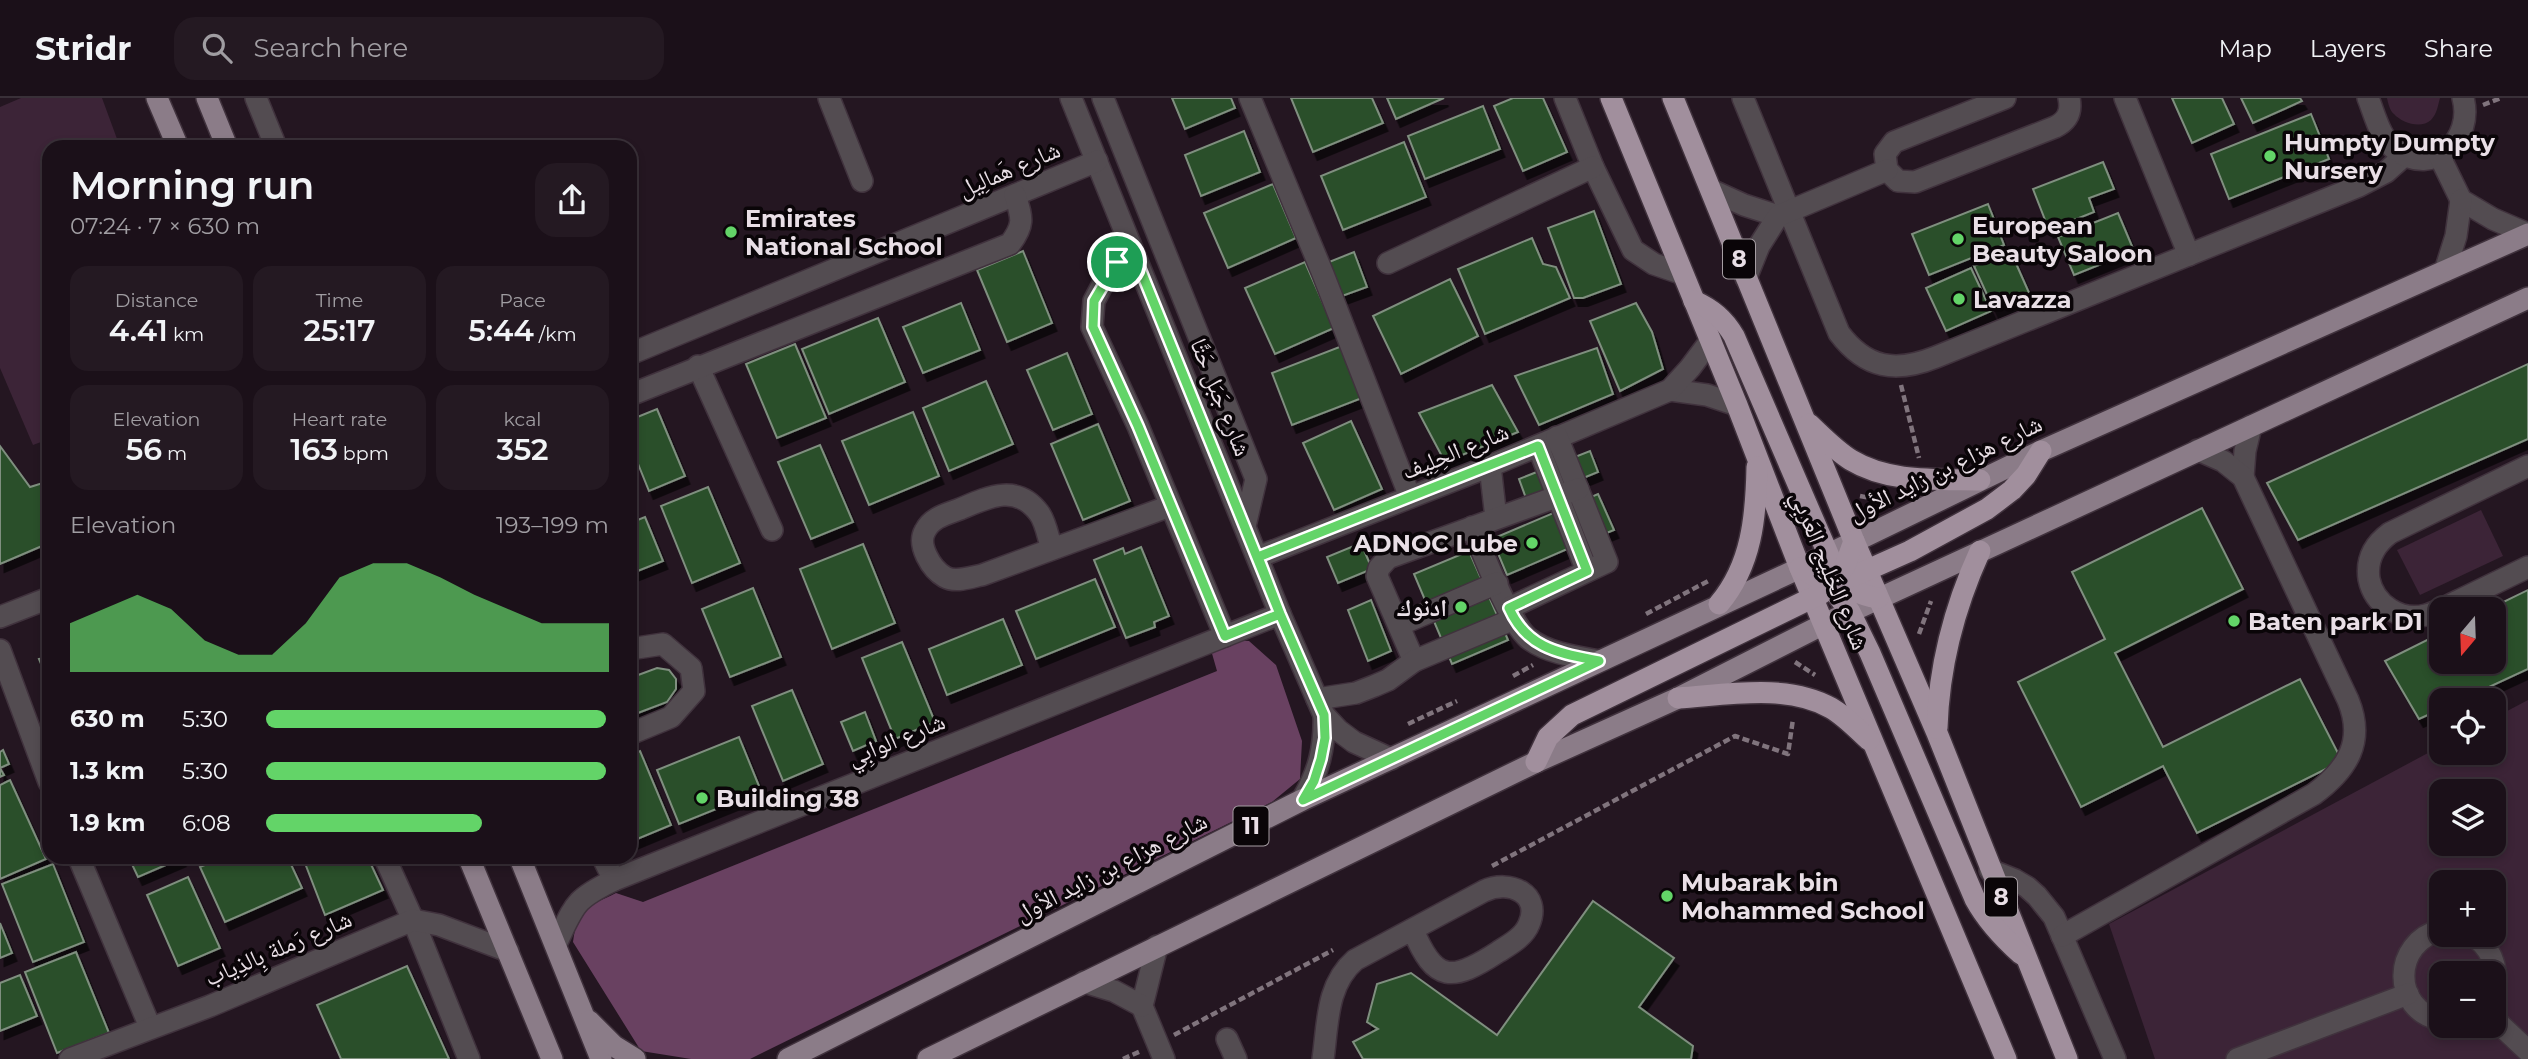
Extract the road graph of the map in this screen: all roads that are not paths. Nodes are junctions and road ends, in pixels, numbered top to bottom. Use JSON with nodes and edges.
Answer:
{"nodes":[{"id":1,"x":158,"y":98,"type":"edge"},
{"id":2,"x":207,"y":98,"type":"edge"},
{"id":3,"x":256,"y":98,"type":"edge"},
{"id":4,"x":829,"y":98,"type":"edge"},
{"id":5,"x":1051,"y":98,"type":"edge"},
{"id":6,"x":1103,"y":98,"type":"edge"},
{"id":7,"x":1250,"y":98,"type":"edge"},
{"id":8,"x":1565,"y":98,"type":"edge"},
{"id":9,"x":1611,"y":98,"type":"edge"},
{"id":10,"x":1673,"y":98,"type":"edge"},
{"id":11,"x":1743,"y":98,"type":"edge"},
{"id":12,"x":2005,"y":98,"type":"edge"},
{"id":13,"x":2069,"y":98,"type":"edge"},
{"id":14,"x":2125,"y":98,"type":"edge"},
{"id":15,"x":2368,"y":98,"type":"edge"},
{"id":16,"x":2463,"y":98,"type":"edge"},
{"id":17,"x":1074,"y":106,"type":"edge"},
{"id":18,"x":175,"y":140,"type":"edge"},
{"id":19,"x":224,"y":140,"type":"edge"},
{"id":20,"x":273,"y":140,"type":"edge"},
{"id":21,"x":2405,"y":155,"type":"junction"},
{"id":22,"x":2439,"y":155,"type":"junction"},
{"id":23,"x":1097,"y":161,"type":"junction"},
{"id":24,"x":1593,"y":167,"type":"junction"},
{"id":25,"x":1887,"y":170,"type":"junction"},
{"id":26,"x":862,"y":181,"type":"dead end"},
{"id":27,"x":1711,"y":190,"type":"junction"},
{"id":28,"x":1016,"y":195,"type":"junction"},
{"id":29,"x":2461,"y":200,"type":"junction"},
{"id":30,"x":1784,"y":214,"type":"junction"},
{"id":31,"x":2528,"y":234,"type":"edge"},
{"id":32,"x":1130,"y":244,"type":"junction"},
{"id":33,"x":2189,"y":255,"type":"junction"},
{"id":34,"x":1388,"y":263,"type":"dead end"},
{"id":35,"x":2445,"y":271,"type":"junction"},
{"id":36,"x":1683,"y":274,"type":"junction"},
{"id":37,"x":1746,"y":278,"type":"junction"},
{"id":38,"x":2528,"y":298,"type":"edge"},
{"id":39,"x":1694,"y":301,"type":"junction"},
{"id":40,"x":1711,"y":340,"type":"junction"},
{"id":41,"x":637,"y":351,"type":"edge"},
{"id":42,"x":698,"y":366,"type":"junction"},
{"id":43,"x":1670,"y":390,"type":"junction"},
{"id":44,"x":637,"y":392,"type":"edge"},
{"id":45,"x":1737,"y":405,"type":"junction"},
{"id":46,"x":1805,"y":420,"type":"junction"},
{"id":47,"x":2251,"y":426,"type":"junction"},
{"id":48,"x":1547,"y":442,"type":"junction"},
{"id":49,"x":2199,"y":450,"type":"junction"},
{"id":50,"x":2041,"y":451,"type":"junction"},
{"id":51,"x":1757,"y":458,"type":"junction"},
{"id":52,"x":1490,"y":466,"type":"junction"},
{"id":53,"x":2528,"y":467,"type":"edge"},
{"id":54,"x":2243,"y":477,"type":"junction"},
{"id":55,"x":1980,"y":480,"type":"junction"},
{"id":56,"x":1568,"y":494,"type":"junction"},
{"id":57,"x":1410,"y":497,"type":"junction"},
{"id":58,"x":1170,"y":506,"type":"junction"},
{"id":59,"x":1496,"y":518,"type":"junction"},
{"id":60,"x":1245,"y":526,"type":"junction"},
{"id":61,"x":1472,"y":527,"type":"junction"},
{"id":62,"x":772,"y":530,"type":"dead end"},
{"id":63,"x":1854,"y":541,"type":"junction"},
{"id":64,"x":1052,"y":549,"type":"junction"},
{"id":65,"x":1980,"y":551,"type":"junction"},
{"id":66,"x":1828,"y":555,"type":"junction"},
{"id":67,"x":1258,"y":557,"type":"junction"},
{"id":68,"x":2528,"y":567,"type":"edge"},
{"id":69,"x":1800,"y":568,"type":"junction"},
{"id":70,"x":1867,"y":570,"type":"junction"},
{"id":71,"x":1497,"y":583,"type":"junction"},
{"id":72,"x":1831,"y":586,"type":"junction"},
{"id":73,"x":1878,"y":598,"type":"junction"},
{"id":74,"x":42,"y":601,"type":"edge"},
{"id":75,"x":1719,"y":604,"type":"junction"},
{"id":76,"x":1850,"y":612,"type":"junction"},
{"id":77,"x":1511,"y":613,"type":"junction"},
{"id":78,"x":1280,"y":614,"type":"junction"},
{"id":79,"x":0,"y":617,"type":"edge"},
{"id":80,"x":1824,"y":624,"type":"junction"},
{"id":81,"x":1399,"y":625,"type":"junction"},
{"id":82,"x":1225,"y":636,"type":"junction"},
{"id":83,"x":637,"y":648,"type":"edge"},
{"id":84,"x":0,"y":650,"type":"edge"},
{"id":85,"x":1414,"y":661,"type":"junction"},
{"id":86,"x":1599,"y":661,"type":"junction"},
{"id":87,"x":1678,"y":698,"type":"junction"},
{"id":88,"x":1320,"y":707,"type":"junction"},
{"id":89,"x":637,"y":731,"type":"edge"},
{"id":90,"x":1937,"y":733,"type":"junction"},
{"id":91,"x":1873,"y":743,"type":"junction"},
{"id":92,"x":1391,"y":759,"type":"junction"},
{"id":93,"x":1536,"y":762,"type":"junction"},
{"id":94,"x":42,"y":763,"type":"edge"},
{"id":95,"x":1303,"y":800,"type":"junction"},
{"id":96,"x":82,"y":864,"type":"edge"},
{"id":97,"x":388,"y":864,"type":"edge"},
{"id":98,"x":472,"y":864,"type":"edge"},
{"id":99,"x":523,"y":864,"type":"edge"},
{"id":100,"x":606,"y":864,"type":"edge"},
{"id":101,"x":1990,"y":870,"type":"junction"},
{"id":102,"x":614,"y":880,"type":"junction"},
{"id":103,"x":413,"y":920,"type":"junction"},
{"id":104,"x":1413,"y":930,"type":"junction"},
{"id":105,"x":2429,"y":935,"type":"edge"},
{"id":106,"x":2062,"y":936,"type":"junction"},
{"id":107,"x":556,"y":943,"type":"junction"},
{"id":108,"x":1157,"y":946,"type":"junction"},
{"id":109,"x":508,"y":951,"type":"junction"},
{"id":110,"x":2026,"y":958,"type":"junction"},
{"id":111,"x":1084,"y":982,"type":"junction"},
{"id":112,"x":2408,"y":994,"type":"junction"},
{"id":113,"x":1142,"y":1006,"type":"junction"},
{"id":114,"x":583,"y":1015,"type":"junction"},
{"id":115,"x":2429,"y":1015,"type":"edge"},
{"id":116,"x":537,"y":1022,"type":"junction"},
{"id":117,"x":150,"y":1027,"type":"junction"},
{"id":118,"x":2506,"y":1030,"type":"edge"},
{"id":119,"x":2528,"y":1051,"type":"edge"},
{"id":120,"x":70,"y":1059,"type":"edge"},
{"id":121,"x":469,"y":1059,"type":"edge"},
{"id":122,"x":537,"y":1059,"type":"edge"},
{"id":123,"x":552,"y":1059,"type":"edge"},
{"id":124,"x":601,"y":1059,"type":"edge"},
{"id":125,"x":635,"y":1059,"type":"edge"},
{"id":126,"x":788,"y":1059,"type":"edge"},
{"id":127,"x":928,"y":1059,"type":"edge"},
{"id":128,"x":1164,"y":1059,"type":"edge"},
{"id":129,"x":1322,"y":1059,"type":"edge"},
{"id":130,"x":2006,"y":1059,"type":"edge"},
{"id":131,"x":2067,"y":1059,"type":"edge"},
{"id":132,"x":2115,"y":1059,"type":"edge"},
{"id":133,"x":2237,"y":1059,"type":"edge"}],
"edges":[{"from":1,"to":18,"type":"main road"},
{"from":2,"to":19,"type":"main road"},
{"from":3,"to":20,"type":"street"},
{"from":4,"to":26,"type":"street"},
{"from":5,"to":17,"type":"street"},
{"from":6,"to":60,"type":"street"},
{"from":7,"to":57,"type":"street"},
{"from":8,"to":24,"type":"street"},
{"from":9,"to":36,"type":"highway","name":"شارع الخَلِيج العَربِي","number":"8"},
{"from":10,"to":27,"type":"highway","name":"شارع الخَلِيج العَربِي","number":"8"},
{"from":11,"to":30,"type":"street"},
{"from":12,"to":25,"type":"street"},
{"from":13,"to":25,"type":"street"},
{"from":14,"to":33,"type":"street"},
{"from":15,"to":21,"type":"street"},
{"from":16,"to":22,"type":"street"},
{"from":17,"to":23,"type":"street","name":"شارع جَبَل حَتَّا"},
{"from":21,"to":22,"type":"street"},
{"from":21,"to":33,"type":"street"},
{"from":22,"to":29,"type":"street"},
{"from":23,"to":28,"type":"street","name":"شارع هَمالِيل"},
{"from":23,"to":32,"type":"street","name":"شارع جَبَل حَتَّا"},
{"from":24,"to":34,"type":"street"},
{"from":24,"to":36,"type":"street"},
{"from":25,"to":30,"type":"street"},
{"from":27,"to":30,"type":"street"},
{"from":27,"to":37,"type":"highway","name":"شارع الخَلِيج العَربِي","number":"8"},
{"from":28,"to":41,"type":"street","name":"شارع هَمالِيل"},
{"from":28,"to":42,"type":"street"},
{"from":29,"to":31,"type":"street"},
{"from":29,"to":35,"type":"street"},
{"from":30,"to":33,"type":"street"},
{"from":30,"to":37,"type":"street"},
{"from":31,"to":35,"type":"main road","name":"شارع هزاع بن زايد الأول","number":"11"},
{"from":32,"to":58,"type":"street"},
{"from":32,"to":60,"type":"street","name":"شارع جَبَل حَتَّا"},
{"from":35,"to":50,"type":"main road","name":"شارع هزاع بن زايد الأول","number":"11"},
{"from":36,"to":39,"type":"highway","name":"شارع الخَلِيج العَربِي","number":"8"},
{"from":37,"to":46,"type":"highway","name":"شارع الخَلِيج العَربِي","number":"8"},
{"from":38,"to":47,"type":"main road"},
{"from":39,"to":40,"type":"highway","name":"شارع الخَلِيج العَربِي","number":"8"},
{"from":39,"to":66,"type":"highway"},
{"from":40,"to":43,"type":"street","name":"شارع الحِلِيف"},
{"from":40,"to":45,"type":"highway","name":"شارع الخَلِيج العَربِي","number":"8"},
{"from":42,"to":44,"type":"street"},
{"from":42,"to":62,"type":"street"},
{"from":43,"to":45,"type":"street"},
{"from":43,"to":48,"type":"street","name":"شارع الحِلِيف"},
{"from":45,"to":51,"type":"highway","name":"شارع الخَلِيج العَربِي","number":"8"},
{"from":46,"to":55,"type":"highway"},
{"from":46,"to":63,"type":"highway","name":"شارع الخَلِيج العَربِي","number":"8"},
{"from":47,"to":49,"type":"main road"},
{"from":47,"to":54,"type":"street"},
{"from":48,"to":52,"type":"street","name":"شارع الحِلِيف"},
{"from":48,"to":56,"type":"street"},
{"from":49,"to":54,"type":"street"},
{"from":49,"to":65,"type":"main road"},
{"from":50,"to":55,"type":"main road","name":"شارع هزاع بن زايد الأول","number":"11"},
{"from":50,"to":70,"type":"highway"},
{"from":51,"to":69,"type":"highway","name":"شارع الخَلِيج العَربِي","number":"8"},
{"from":51,"to":75,"type":"highway"},
{"from":52,"to":57,"type":"street","name":"شارع الحِلِيف"},
{"from":52,"to":59,"type":"street"},
{"from":53,"to":68,"type":"street"},
{"from":54,"to":106,"type":"street"},
{"from":55,"to":63,"type":"main road","name":"شارع هزاع بن زايد الأول","number":"11"},
{"from":56,"to":59,"type":"street"},
{"from":56,"to":77,"type":"street"},
{"from":57,"to":67,"type":"street","name":"شارع الحِلِيف"},
{"from":58,"to":64,"type":"street"},
{"from":58,"to":82,"type":"street"},
{"from":59,"to":61,"type":"street"},
{"from":60,"to":67,"type":"street","name":"شارع جَبَل حَتَّا"},
{"from":61,"to":71,"type":"street"},
{"from":61,"to":81,"type":"street"},
{"from":63,"to":66,"type":"main road","name":"شارع هزاع بن زايد الأول","number":"11"},
{"from":63,"to":70,"type":"highway","name":"شارع الخَلِيج العَربِي","number":"8"},
{"from":63,"to":72,"type":"highway"},
{"from":64,"to":64,"type":"street"},
{"from":65,"to":73,"type":"main road"},
{"from":65,"to":90,"type":"highway"},
{"from":66,"to":69,"type":"main road","name":"شارع هزاع بن زايد الأول","number":"11"},
{"from":66,"to":72,"type":"highway"},
{"from":67,"to":78,"type":"street","name":"شارع جَبَل حَتَّا"},
{"from":69,"to":72,"type":"highway","name":"شارع الخَلِيج العَربِي","number":"8"},
{"from":69,"to":75,"type":"main road","name":"شارع هزاع بن زايد الأول","number":"11"},
{"from":70,"to":72,"type":"highway"},
{"from":70,"to":73,"type":"highway","name":"شارع الخَلِيج العَربِي","number":"8"},
{"from":71,"to":77,"type":"street"},
{"from":71,"to":81,"type":"street"},
{"from":72,"to":73,"type":"highway"},
{"from":72,"to":76,"type":"highway"},
{"from":72,"to":80,"type":"highway","name":"شارع الخَلِيج العَربِي","number":"8"},
{"from":72,"to":93,"type":"highway"},
{"from":73,"to":76,"type":"main road"},
{"from":73,"to":90,"type":"highway","name":"شارع الخَلِيج العَربِي","number":"8"},
{"from":74,"to":79,"type":"street"},
{"from":75,"to":86,"type":"main road","name":"شارع هزاع بن زايد الأول","number":"11"},
{"from":76,"to":80,"type":"main road"},
{"from":76,"to":110,"type":"highway"},
{"from":77,"to":85,"type":"street"},
{"from":77,"to":86,"type":"street"},
{"from":78,"to":82,"type":"street","name":"شارع الوابِي"},
{"from":78,"to":88,"type":"street","name":"شارع جَبَل حَتَّا"},
{"from":80,"to":87,"type":"main road"},
{"from":80,"to":91,"type":"highway","name":"شارع الخَلِيج العَربِي","number":"8"},
{"from":81,"to":85,"type":"street"},
{"from":82,"to":102,"type":"street","name":"شارع الوابِي"},
{"from":83,"to":89,"type":"street"},
{"from":84,"to":94,"type":"street"},
{"from":85,"to":88,"type":"street"},
{"from":86,"to":92,"type":"main road","name":"شارع هزاع بن زايد الأول","number":"11"},
{"from":87,"to":91,"type":"highway"},
{"from":87,"to":93,"type":"main road"},
{"from":88,"to":92,"type":"street","name":"شارع جَبَل حَتَّا"},
{"from":88,"to":95,"type":"street","name":"شارع جَبَل حَتَّا"},
{"from":90,"to":101,"type":"highway","name":"شارع الخَلِيج العَربِي","number":"8"},
{"from":91,"to":130,"type":"highway","name":"شارع الخَلِيج العَربِي","number":"8"},
{"from":92,"to":95,"type":"main road","name":"شارع هزاع بن زايد الأول","number":"11"},
{"from":93,"to":108,"type":"main road"},
{"from":95,"to":126,"type":"main road","name":"شارع هزاع بن زايد الأول","number":"11"},
{"from":96,"to":117,"type":"street"},
{"from":97,"to":103,"type":"street"},
{"from":98,"to":109,"type":"main road"},
{"from":99,"to":107,"type":"main road"},
{"from":100,"to":102,"type":"street"},
{"from":101,"to":106,"type":"street"},
{"from":101,"to":110,"type":"highway","name":"شارع الخَلِيج العَربِي","number":"8"},
{"from":102,"to":107,"type":"street","name":"شارع الوابِي"},
{"from":103,"to":109,"type":"street"},
{"from":103,"to":117,"type":"street","name":"شارع رَملة بِالذِياب"},
{"from":103,"to":121,"type":"street"},
{"from":104,"to":104,"type":"street"},
{"from":104,"to":129,"type":"street"},
{"from":105,"to":112,"type":"street"},
{"from":106,"to":132,"type":"street"},
{"from":107,"to":114,"type":"main road"},
{"from":108,"to":111,"type":"main road"},
{"from":108,"to":113,"type":"street"},
{"from":109,"to":116,"type":"main road"},
{"from":110,"to":131,"type":"highway","name":"شارع الخَلِيج العَربِي","number":"8"},
{"from":111,"to":113,"type":"street"},
{"from":111,"to":127,"type":"main road"},
{"from":112,"to":115,"type":"street"},
{"from":112,"to":133,"type":"street"},
{"from":113,"to":128,"type":"street"},
{"from":114,"to":124,"type":"main road"},
{"from":114,"to":125,"type":"main road"},
{"from":116,"to":122,"type":"main road"},
{"from":116,"to":123,"type":"main road"},
{"from":117,"to":120,"type":"street","name":"شارع رَملة بِالذِياب"},
{"from":118,"to":119,"type":"street"}]}
